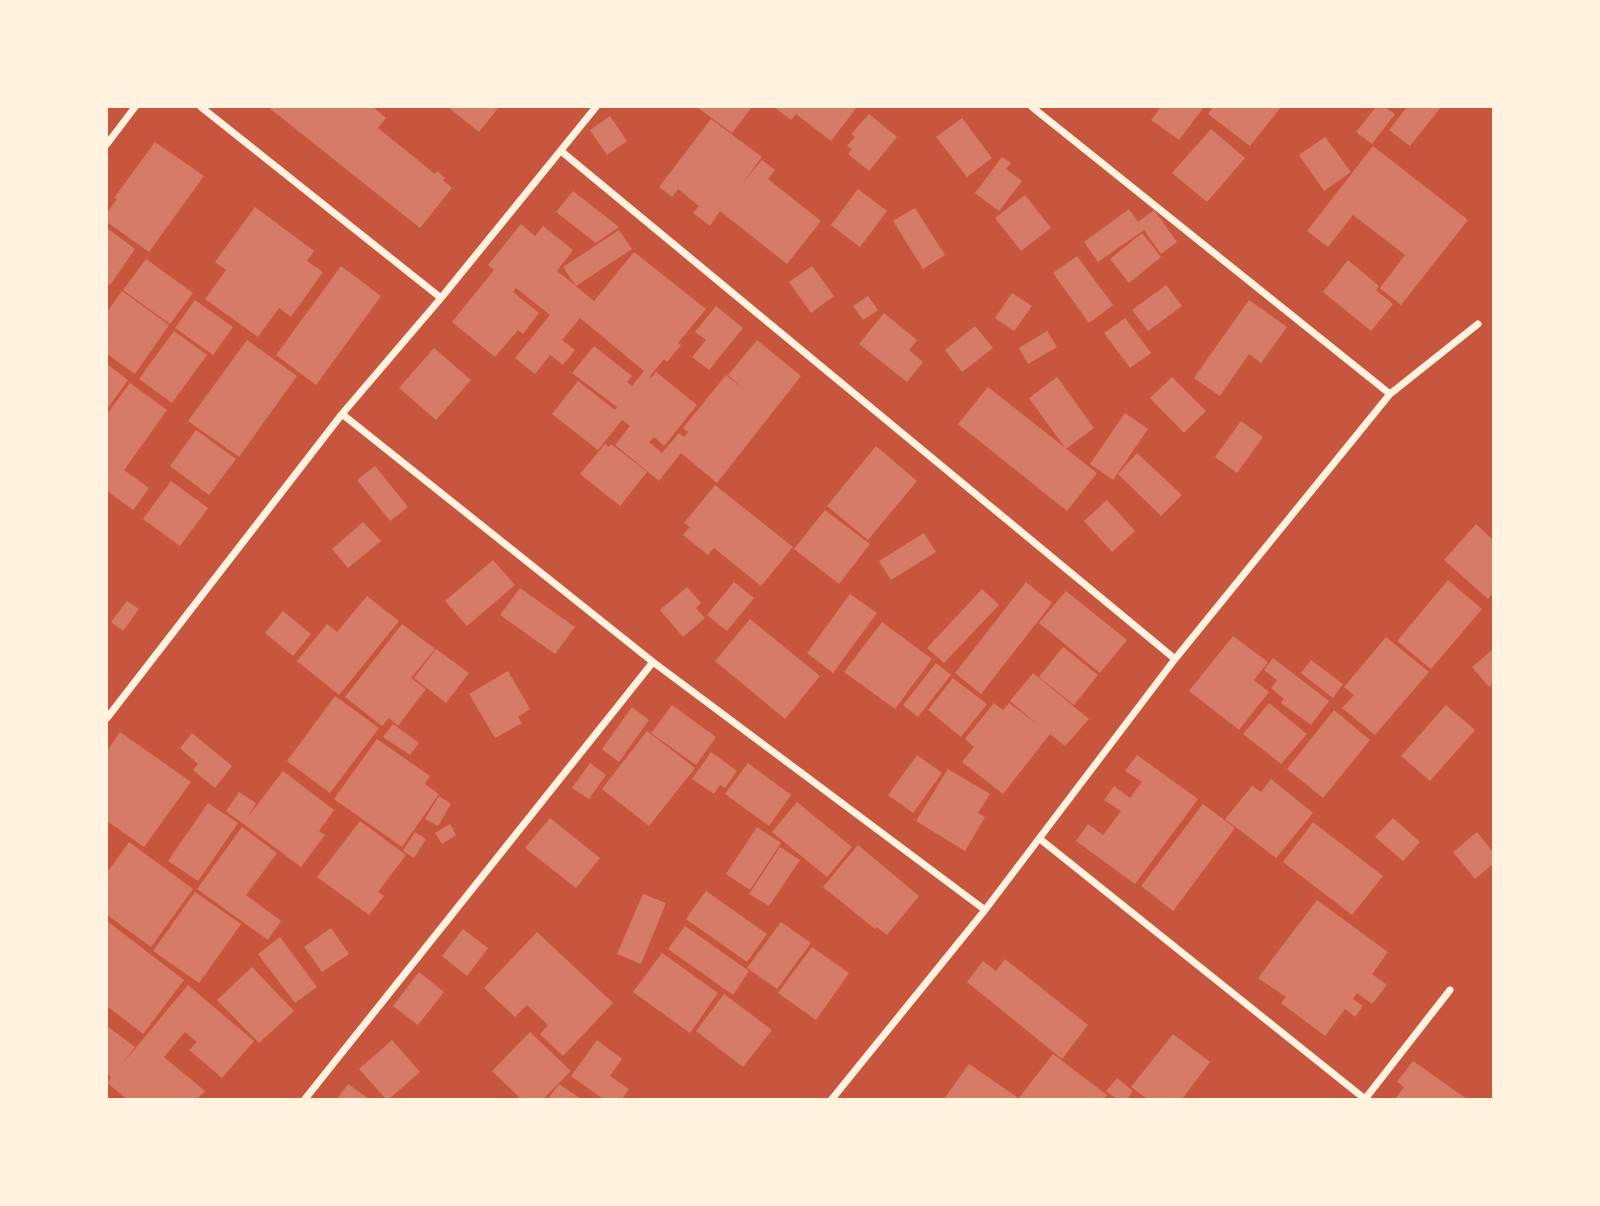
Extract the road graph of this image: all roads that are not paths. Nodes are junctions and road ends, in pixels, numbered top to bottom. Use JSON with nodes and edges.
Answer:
{"nodes":[{"id":1,"x":135,"y":107,"type":"edge"},
{"id":2,"x":201,"y":107,"type":"edge"},
{"id":3,"x":596,"y":107,"type":"edge"},
{"id":4,"x":1032,"y":107,"type":"edge"},
{"id":5,"x":107,"y":144,"type":"edge"},
{"id":6,"x":561,"y":151,"type":"junction"},
{"id":7,"x":441,"y":298,"type":"junction"},
{"id":8,"x":1478,"y":324,"type":"dead end"},
{"id":9,"x":1390,"y":394,"type":"junction"},
{"id":10,"x":342,"y":414,"type":"junction"},
{"id":11,"x":1175,"y":659,"type":"junction"},
{"id":12,"x":653,"y":662,"type":"junction"},
{"id":13,"x":107,"y":718,"type":"edge"},
{"id":14,"x":1040,"y":839,"type":"junction"},
{"id":15,"x":985,"y":910,"type":"junction"},
{"id":16,"x":1450,"y":989,"type":"dead end"},
{"id":17,"x":305,"y":1099,"type":"edge"},
{"id":18,"x":832,"y":1099,"type":"edge"}],
"edges":[{"from":1,"to":5,"type":"street"},
{"from":2,"to":7,"type":"street"},
{"from":3,"to":6,"type":"street"},
{"from":4,"to":9,"type":"street"},
{"from":6,"to":7,"type":"street"},
{"from":6,"to":11,"type":"street"},
{"from":7,"to":10,"type":"street"},
{"from":8,"to":9,"type":"street"},
{"from":9,"to":11,"type":"street"},
{"from":10,"to":12,"type":"street"},
{"from":10,"to":13,"type":"street"},
{"from":11,"to":14,"type":"street"},
{"from":12,"to":15,"type":"street"},
{"from":12,"to":17,"type":"street"},
{"from":14,"to":15,"type":"street"},
{"from":14,"to":16,"type":"street"},
{"from":15,"to":18,"type":"street"}]}
